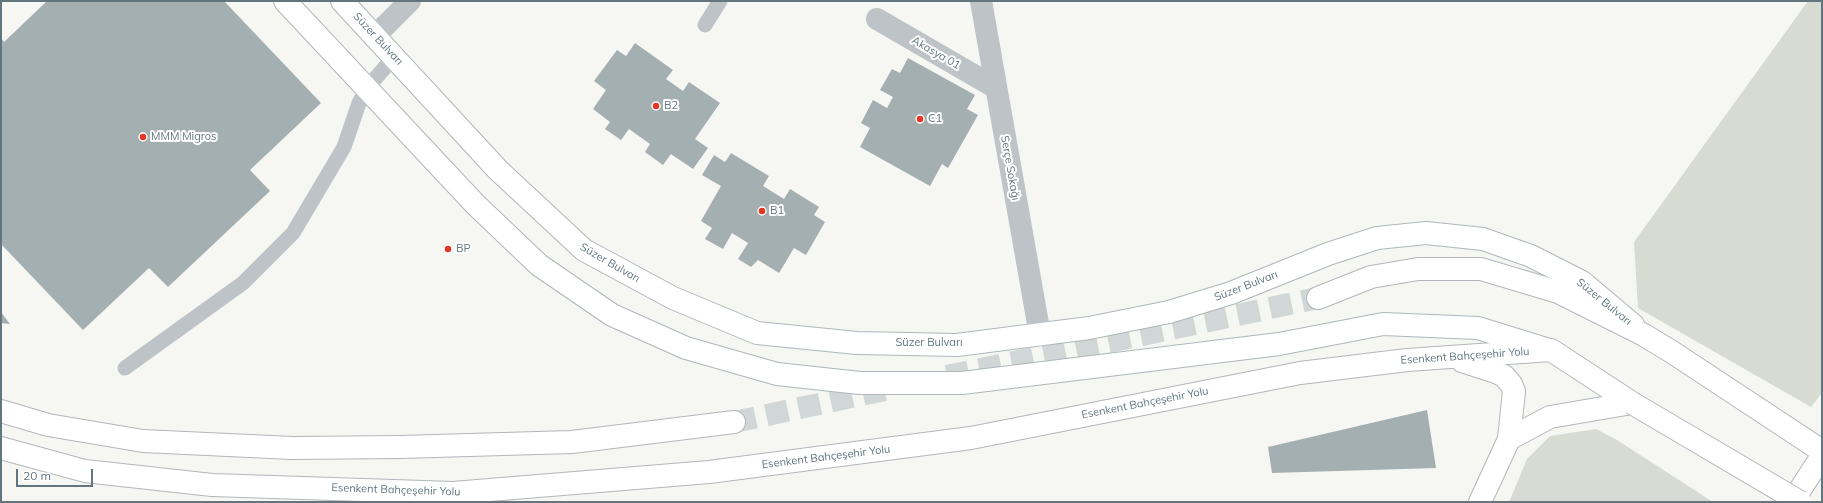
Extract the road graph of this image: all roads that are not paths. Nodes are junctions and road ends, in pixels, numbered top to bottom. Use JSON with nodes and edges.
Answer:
{"nodes":[{"id":1,"x":285,"y":1,"type":"edge"},
{"id":2,"x":342,"y":1,"type":"edge"},
{"id":3,"x":410,"y":1,"type":"edge"},
{"id":4,"x":720,"y":1,"type":"edge"},
{"id":5,"x":980,"y":1,"type":"edge"},
{"id":6,"x":876,"y":19,"type":"dead end"},
{"id":7,"x":705,"y":25,"type":"dead end"},
{"id":8,"x":375,"y":36,"type":"junction"},
{"id":9,"x":394,"y":57,"type":"junction"},
{"id":10,"x":367,"y":88,"type":"junction"},
{"id":11,"x":996,"y":88,"type":"junction"},
{"id":12,"x":1318,"y":298,"type":"tunnel mouth"},
{"id":13,"x":1040,"y":334,"type":"junction"},
{"id":14,"x":1644,"y":335,"type":"junction"},
{"id":15,"x":1551,"y":350,"type":"junction"},
{"id":16,"x":1449,"y":358,"type":"junction"},
{"id":17,"x":124,"y":368,"type":"dead end"},
{"id":18,"x":1632,"y":403,"type":"junction"},
{"id":19,"x":1,"y":411,"type":"edge"},
{"id":20,"x":734,"y":422,"type":"tunnel mouth"},
{"id":21,"x":1509,"y":439,"type":"junction"},
{"id":22,"x":1,"y":448,"type":"edge"},
{"id":23,"x":1822,"y":451,"type":"edge"},
{"id":24,"x":1822,"y":456,"type":"edge"},
{"id":25,"x":1480,"y":502,"type":"edge"},
{"id":26,"x":1792,"y":502,"type":"edge"},
{"id":27,"x":1800,"y":502,"type":"edge"}],
"edges":[{"from":1,"to":10,"type":"main road"},
{"from":2,"to":8,"type":"main road","name":"Süzer Bulvarı"},
{"from":3,"to":8,"type":"street"},
{"from":4,"to":7,"type":"lane"},
{"from":5,"to":11,"type":"street","name":"Serçe Sokağı"},
{"from":6,"to":11,"type":"street","name":"Akasya 01"},
{"from":8,"to":9,"type":"main road","name":"Süzer Bulvarı"},
{"from":9,"to":10,"type":"lane"},
{"from":9,"to":13,"type":"main road","name":"Süzer Bulvarı"},
{"from":10,"to":15,"type":"main road"},
{"from":10,"to":17,"type":"lane"},
{"from":11,"to":13,"type":"street","name":"Serçe Sokağı"},
{"from":12,"to":14,"type":"main road"},
{"from":13,"to":14,"type":"main road","name":"Süzer Bulvarı"},
{"from":14,"to":23,"type":"main road"},
{"from":15,"to":16,"type":"main road","name":"Esenkent Bahçeşehir Yolu"},
{"from":15,"to":18,"type":"main road"},
{"from":16,"to":21,"type":"main road"},
{"from":16,"to":22,"type":"main road","name":"Esenkent Bahçeşehir Yolu"},
{"from":18,"to":21,"type":"main road"},
{"from":18,"to":27,"type":"main road","bridge":true},
{"from":19,"to":20,"type":"main road"},
{"from":21,"to":25,"type":"main road"},
{"from":24,"to":26,"type":"main road"}]}
